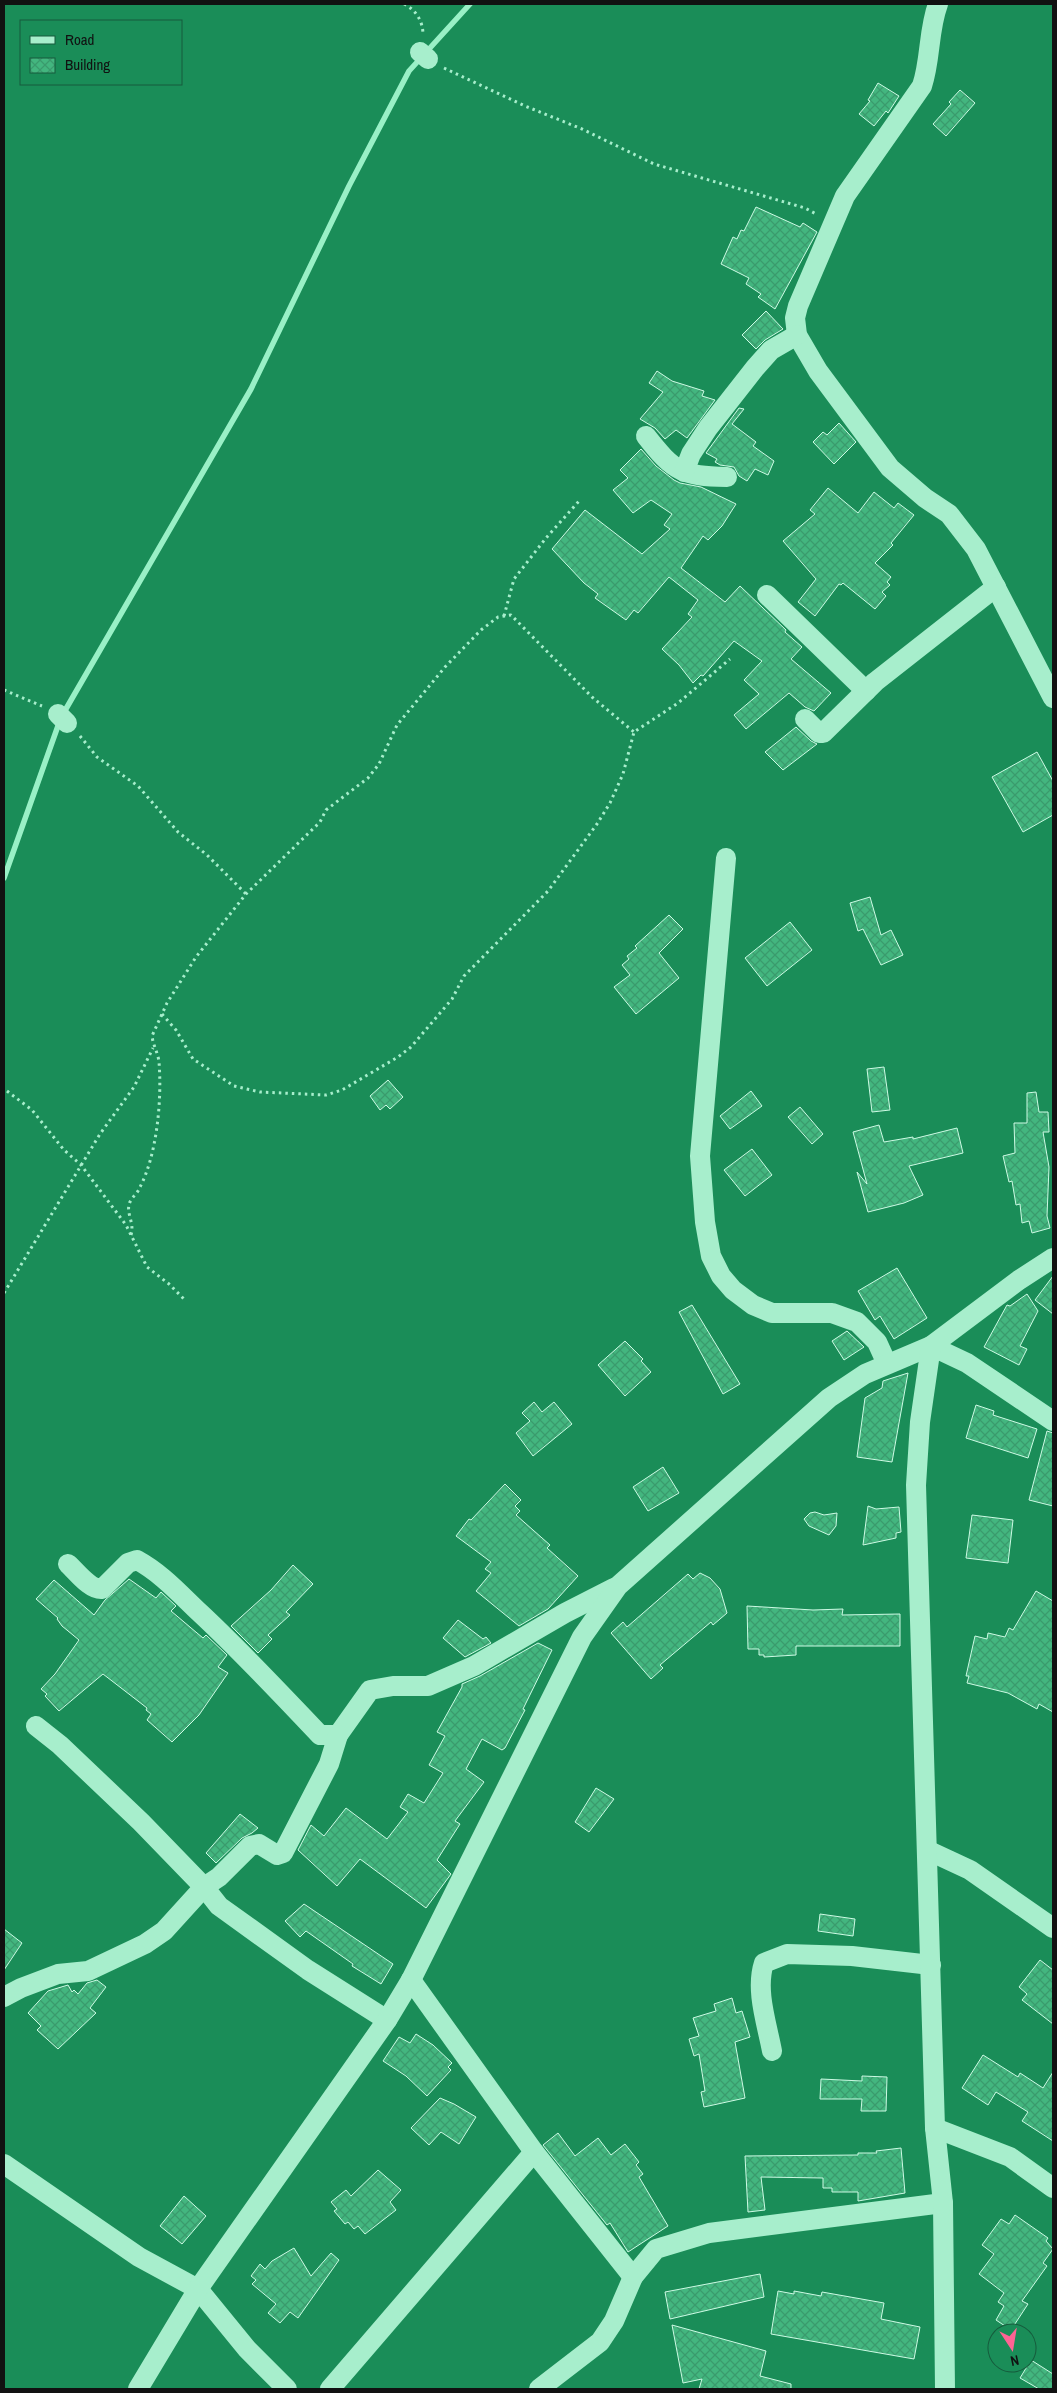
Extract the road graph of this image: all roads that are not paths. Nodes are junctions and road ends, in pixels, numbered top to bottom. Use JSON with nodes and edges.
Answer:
{"nodes":[{"id":1,"x":938,"y":4,"type":"edge"},
{"id":2,"x":796,"y":335,"type":"junction"},
{"id":3,"x":646,"y":436,"type":"dead end"},
{"id":4,"x":684,"y":472,"type":"junction"},
{"id":5,"x":727,"y":477,"type":"dead end"},
{"id":6,"x":996,"y":587,"type":"junction"},
{"id":7,"x":768,"y":596,"type":"dead end"},
{"id":8,"x":866,"y":691,"type":"junction"},
{"id":9,"x":1053,"y":698,"type":"edge"},
{"id":10,"x":805,"y":719,"type":"dead end"},
{"id":11,"x":726,"y":858,"type":"dead end"},
{"id":12,"x":1053,"y":1258,"type":"edge"},
{"id":13,"x":931,"y":1346,"type":"junction"},
{"id":14,"x":887,"y":1364,"type":"junction"},
{"id":15,"x":1053,"y":1420,"type":"edge"},
{"id":16,"x":68,"y":1564,"type":"dead end"},
{"id":17,"x":618,"y":1586,"type":"junction"},
{"id":18,"x":36,"y":1726,"type":"dead end"},
{"id":19,"x":338,"y":1735,"type":"junction"},
{"id":20,"x":927,"y":1850,"type":"junction"},
{"id":21,"x":204,"y":1887,"type":"junction"},
{"id":22,"x":1053,"y":1928,"type":"edge"},
{"id":23,"x":931,"y":1965,"type":"junction"},
{"id":24,"x":411,"y":1980,"type":"junction"},
{"id":25,"x":4,"y":1997,"type":"edge"},
{"id":26,"x":386,"y":2020,"type":"junction"},
{"id":27,"x":772,"y":2050,"type":"dead end"},
{"id":28,"x":936,"y":2128,"type":"junction"},
{"id":29,"x":534,"y":2152,"type":"junction"},
{"id":30,"x":4,"y":2164,"type":"edge"},
{"id":31,"x":1053,"y":2188,"type":"edge"},
{"id":32,"x":943,"y":2203,"type":"junction"},
{"id":33,"x":633,"y":2277,"type":"junction"},
{"id":34,"x":198,"y":2289,"type":"junction"},
{"id":35,"x":138,"y":2389,"type":"edge"},
{"id":36,"x":287,"y":2389,"type":"edge"},
{"id":37,"x":330,"y":2389,"type":"edge"},
{"id":38,"x":539,"y":2389,"type":"edge"},
{"id":39,"x":945,"y":2389,"type":"edge"}],
"edges":[{"from":1,"to":2,"type":"street"},
{"from":2,"to":4,"type":"street"},
{"from":2,"to":6,"type":"street"},
{"from":3,"to":4,"type":"street"},
{"from":4,"to":5,"type":"street"},
{"from":6,"to":8,"type":"street"},
{"from":6,"to":9,"type":"street"},
{"from":7,"to":8,"type":"street"},
{"from":8,"to":10,"type":"street"},
{"from":11,"to":14,"type":"street"},
{"from":12,"to":13,"type":"street"},
{"from":13,"to":14,"type":"street"},
{"from":13,"to":15,"type":"street"},
{"from":13,"to":20,"type":"street"},
{"from":14,"to":17,"type":"street"},
{"from":16,"to":19,"type":"street"},
{"from":17,"to":19,"type":"street"},
{"from":17,"to":24,"type":"street"},
{"from":18,"to":21,"type":"street"},
{"from":19,"to":21,"type":"street"},
{"from":20,"to":22,"type":"street"},
{"from":20,"to":23,"type":"street"},
{"from":21,"to":25,"type":"street"},
{"from":21,"to":26,"type":"street"},
{"from":23,"to":27,"type":"street"},
{"from":23,"to":28,"type":"street"},
{"from":24,"to":26,"type":"street"},
{"from":24,"to":29,"type":"street"},
{"from":26,"to":34,"type":"street"},
{"from":28,"to":31,"type":"street"},
{"from":28,"to":32,"type":"street"},
{"from":29,"to":33,"type":"street"},
{"from":29,"to":37,"type":"street"},
{"from":30,"to":34,"type":"street"},
{"from":32,"to":33,"type":"street"},
{"from":32,"to":39,"type":"street"},
{"from":33,"to":38,"type":"street"},
{"from":34,"to":35,"type":"street"},
{"from":34,"to":36,"type":"street"}]}
